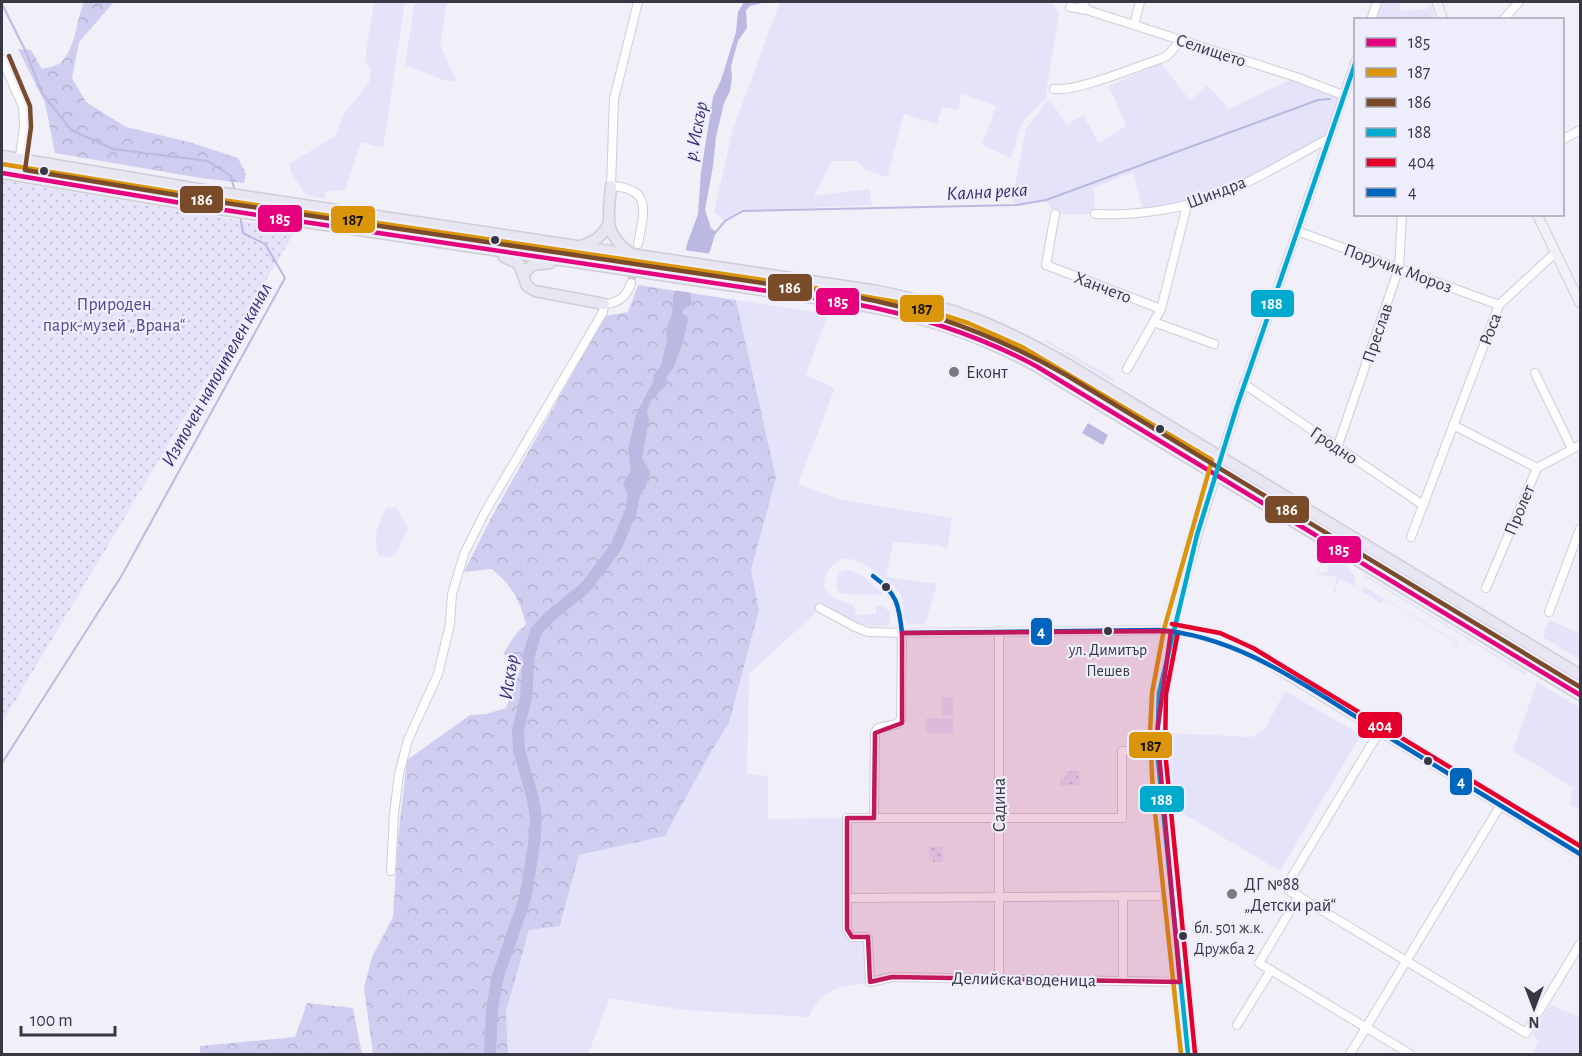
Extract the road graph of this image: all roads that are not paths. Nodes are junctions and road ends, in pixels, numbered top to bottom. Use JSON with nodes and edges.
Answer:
{"nodes":[{"id":1,"x":638,"y":2,"type":"edge"},
{"id":2,"x":1082,"y":2,"type":"edge"},
{"id":3,"x":1140,"y":2,"type":"edge"},
{"id":4,"x":1376,"y":2,"type":"edge"},
{"id":5,"x":1437,"y":2,"type":"edge"},
{"id":6,"x":1519,"y":2,"type":"edge"},
{"id":7,"x":1070,"y":7,"type":"dead end"},
{"id":8,"x":1088,"y":10,"type":"junction"},
{"id":9,"x":1372,"y":18,"type":"edge"},
{"id":10,"x":1442,"y":18,"type":"edge"},
{"id":11,"x":1505,"y":18,"type":"edge"},
{"id":12,"x":1134,"y":26,"type":"junction"},
{"id":13,"x":1181,"y":40,"type":"junction"},
{"id":14,"x":2,"y":59,"type":"edge"},
{"id":15,"x":1354,"y":65,"type":"edge"},
{"id":16,"x":1054,"y":89,"type":"dead end"},
{"id":17,"x":1342,"y":95,"type":"junction"},
{"id":18,"x":1581,"y":130,"type":"edge"},
{"id":19,"x":1328,"y":139,"type":"junction"},
{"id":20,"x":1564,"y":139,"type":"edge"},
{"id":21,"x":2,"y":156,"type":"edge"},
{"id":22,"x":20,"y":159,"type":"junction"},
{"id":23,"x":2,"y":173,"type":"edge"},
{"id":24,"x":17,"y":176,"type":"junction"},
{"id":25,"x":611,"y":186,"type":"junction"},
{"id":26,"x":1187,"y":206,"type":"junction"},
{"id":27,"x":1055,"y":214,"type":"dead end"},
{"id":28,"x":1095,"y":214,"type":"dead end"},
{"id":29,"x":1402,"y":216,"type":"edge"},
{"id":30,"x":1538,"y":216,"type":"edge"},
{"id":31,"x":609,"y":223,"type":"junction"},
{"id":32,"x":1298,"y":231,"type":"junction"},
{"id":33,"x":638,"y":244,"type":"tunnel mouth"},
{"id":34,"x":580,"y":246,"type":"junction"},
{"id":35,"x":469,"y":247,"type":"junction"},
{"id":36,"x":1555,"y":253,"type":"junction"},
{"id":37,"x":632,"y":254,"type":"junction"},
{"id":38,"x":572,"y":262,"type":"junction"},
{"id":39,"x":1399,"y":268,"type":"junction"},
{"id":40,"x":524,"y":274,"type":"junction"},
{"id":41,"x":631,"y":283,"type":"tunnel mouth"},
{"id":42,"x":1581,"y":303,"type":"edge"},
{"id":43,"x":604,"y":304,"type":"junction"},
{"id":44,"x":1499,"y":305,"type":"junction"},
{"id":45,"x":1161,"y":309,"type":"junction"},
{"id":46,"x":1154,"y":321,"type":"junction"},
{"id":47,"x":1214,"y":344,"type":"dead end"},
{"id":48,"x":1127,"y":369,"type":"dead end"},
{"id":49,"x":1535,"y":373,"type":"dead end"},
{"id":50,"x":1244,"y":384,"type":"junction"},
{"id":51,"x":1453,"y":425,"type":"junction"},
{"id":52,"x":1581,"y":445,"type":"edge"},
{"id":53,"x":1337,"y":448,"type":"junction"},
{"id":54,"x":1572,"y":449,"type":"junction"},
{"id":55,"x":1221,"y":457,"type":"junction"},
{"id":56,"x":1537,"y":468,"type":"junction"},
{"id":57,"x":1216,"y":475,"type":"junction"},
{"id":58,"x":1423,"y":505,"type":"junction"},
{"id":59,"x":1581,"y":529,"type":"edge"},
{"id":60,"x":1411,"y":537,"type":"dead end"},
{"id":61,"x":1486,"y":588,"type":"dead end"},
{"id":62,"x":820,"y":608,"type":"dead end"},
{"id":63,"x":1550,"y":612,"type":"dead end"},
{"id":64,"x":999,"y":631,"type":"junction"},
{"id":65,"x":1171,"y":631,"type":"junction"},
{"id":66,"x":902,"y":633,"type":"junction"},
{"id":67,"x":1581,"y":675,"type":"edge"},
{"id":68,"x":1581,"y":695,"type":"edge"},
{"id":69,"x":1379,"y":732,"type":"junction"},
{"id":70,"x":1158,"y":751,"type":"junction"},
{"id":71,"x":1500,"y":806,"type":"junction"},
{"id":72,"x":874,"y":818,"type":"junction"},
{"id":73,"x":999,"y":818,"type":"junction"},
{"id":74,"x":1581,"y":854,"type":"edge"},
{"id":75,"x":391,"y":871,"type":"dead end"},
{"id":76,"x":1123,"y":896,"type":"junction"},
{"id":77,"x":1172,"y":896,"type":"junction"},
{"id":78,"x":1299,"y":896,"type":"junction"},
{"id":79,"x":999,"y":897,"type":"junction"},
{"id":80,"x":847,"y":898,"type":"junction"},
{"id":81,"x":1581,"y":944,"type":"edge"},
{"id":82,"x":1407,"y":960,"type":"junction"},
{"id":83,"x":1271,"y":970,"type":"junction"},
{"id":84,"x":999,"y":978,"type":"junction"},
{"id":85,"x":1123,"y":981,"type":"junction"},
{"id":86,"x":1180,"y":982,"type":"junction"},
{"id":87,"x":1237,"y":1025,"type":"dead end"},
{"id":88,"x":1366,"y":1028,"type":"junction"},
{"id":89,"x":1188,"y":1054,"type":"edge"},
{"id":90,"x":1350,"y":1054,"type":"edge"},
{"id":91,"x":1410,"y":1054,"type":"edge"}],
"edges":[{"from":1,"to":25,"type":"street"},
{"from":2,"to":8,"type":"street"},
{"from":3,"to":12,"type":"street"},
{"from":4,"to":9,"type":"street"},
{"from":5,"to":10,"type":"main road"},
{"from":6,"to":11,"type":"street"},
{"from":7,"to":8,"type":"street","name":"Селището"},
{"from":8,"to":12,"type":"street","name":"Селището"},
{"from":12,"to":13,"type":"street","name":"Селището"},
{"from":13,"to":16,"type":"street"},
{"from":13,"to":17,"type":"street","name":"Селището"},
{"from":14,"to":22,"type":"street"},
{"from":15,"to":17,"type":"street"},
{"from":17,"to":19,"type":"street"},
{"from":18,"to":20,"type":"street"},
{"from":19,"to":26,"type":"street","name":"Шиндра"},
{"from":19,"to":32,"type":"street"},
{"from":21,"to":22,"type":"highway"},
{"from":22,"to":24,"type":"street"},
{"from":22,"to":34,"type":"highway"},
{"from":23,"to":24,"type":"highway"},
{"from":24,"to":35,"type":"highway"},
{"from":25,"to":31,"type":"highway"},
{"from":25,"to":33,"type":"street"},
{"from":26,"to":28,"type":"street","name":"Шиндра"},
{"from":26,"to":45,"type":"street"},
{"from":27,"to":45,"type":"street","name":"Ханчето"},
{"from":29,"to":39,"type":"street","name":"Преслав"},
{"from":30,"to":36,"type":"main road"},
{"from":31,"to":34,"type":"highway"},
{"from":31,"to":37,"type":"highway"},
{"from":32,"to":39,"type":"street","name":"Поручик Мороз"},
{"from":32,"to":50,"type":"street"},
{"from":34,"to":37,"type":"highway"},
{"from":35,"to":38,"type":"highway"},
{"from":35,"to":40,"type":"highway"},
{"from":36,"to":42,"type":"main road"},
{"from":36,"to":44,"type":"street","name":"Роса"},
{"from":37,"to":55,"type":"highway"},
{"from":38,"to":40,"type":"highway"},
{"from":38,"to":57,"type":"highway"},
{"from":39,"to":44,"type":"street","name":"Поручик Мороз"},
{"from":39,"to":53,"type":"street","name":"Преслав"},
{"from":40,"to":43,"type":"highway"},
{"from":41,"to":43,"type":"street"},
{"from":43,"to":75,"type":"street"},
{"from":44,"to":51,"type":"street","name":"Роса"},
{"from":45,"to":46,"type":"street"},
{"from":46,"to":47,"type":"street"},
{"from":46,"to":48,"type":"street"},
{"from":49,"to":54,"type":"street"},
{"from":50,"to":53,"type":"street","name":"Гродно"},
{"from":50,"to":55,"type":"street"},
{"from":51,"to":56,"type":"street"},
{"from":51,"to":58,"type":"street","name":"Роса"},
{"from":52,"to":54,"type":"street","name":"Пролет"},
{"from":53,"to":58,"type":"street","name":"Гродно"},
{"from":54,"to":56,"type":"street","name":"Пролет"},
{"from":55,"to":57,"type":"main road"},
{"from":55,"to":67,"type":"highway"},
{"from":56,"to":61,"type":"street","name":"Пролет"},
{"from":57,"to":65,"type":"main road"},
{"from":57,"to":68,"type":"highway"},
{"from":58,"to":60,"type":"street","name":"Роса"},
{"from":59,"to":63,"type":"street"},
{"from":62,"to":66,"type":"street"},
{"from":64,"to":65,"type":"street"},
{"from":64,"to":66,"type":"street"},
{"from":64,"to":73,"type":"street","name":"Садина"},
{"from":65,"to":69,"type":"street"},
{"from":65,"to":70,"type":"main road"},
{"from":66,"to":72,"type":"street"},
{"from":69,"to":71,"type":"street"},
{"from":69,"to":78,"type":"street"},
{"from":70,"to":73,"type":"street"},
{"from":70,"to":77,"type":"main road"},
{"from":71,"to":74,"type":"street"},
{"from":71,"to":82,"type":"street"},
{"from":72,"to":73,"type":"street"},
{"from":72,"to":80,"type":"street"},
{"from":73,"to":79,"type":"street","name":"Садина"},
{"from":76,"to":77,"type":"street"},
{"from":76,"to":79,"type":"street"},
{"from":76,"to":85,"type":"street"},
{"from":77,"to":86,"type":"main road"},
{"from":78,"to":82,"type":"street"},
{"from":78,"to":83,"type":"street"},
{"from":79,"to":80,"type":"street"},
{"from":79,"to":84,"type":"street","name":"Садина"},
{"from":80,"to":84,"type":"street","name":"Делийска воденица"},
{"from":81,"to":82,"type":"street"},
{"from":82,"to":88,"type":"street"},
{"from":83,"to":87,"type":"street"},
{"from":83,"to":88,"type":"street"},
{"from":84,"to":85,"type":"street","name":"Делийска воденица"},
{"from":85,"to":86,"type":"street","name":"Делийска воденица"},
{"from":86,"to":89,"type":"main road"},
{"from":88,"to":90,"type":"street"},
{"from":88,"to":91,"type":"street"}]}
